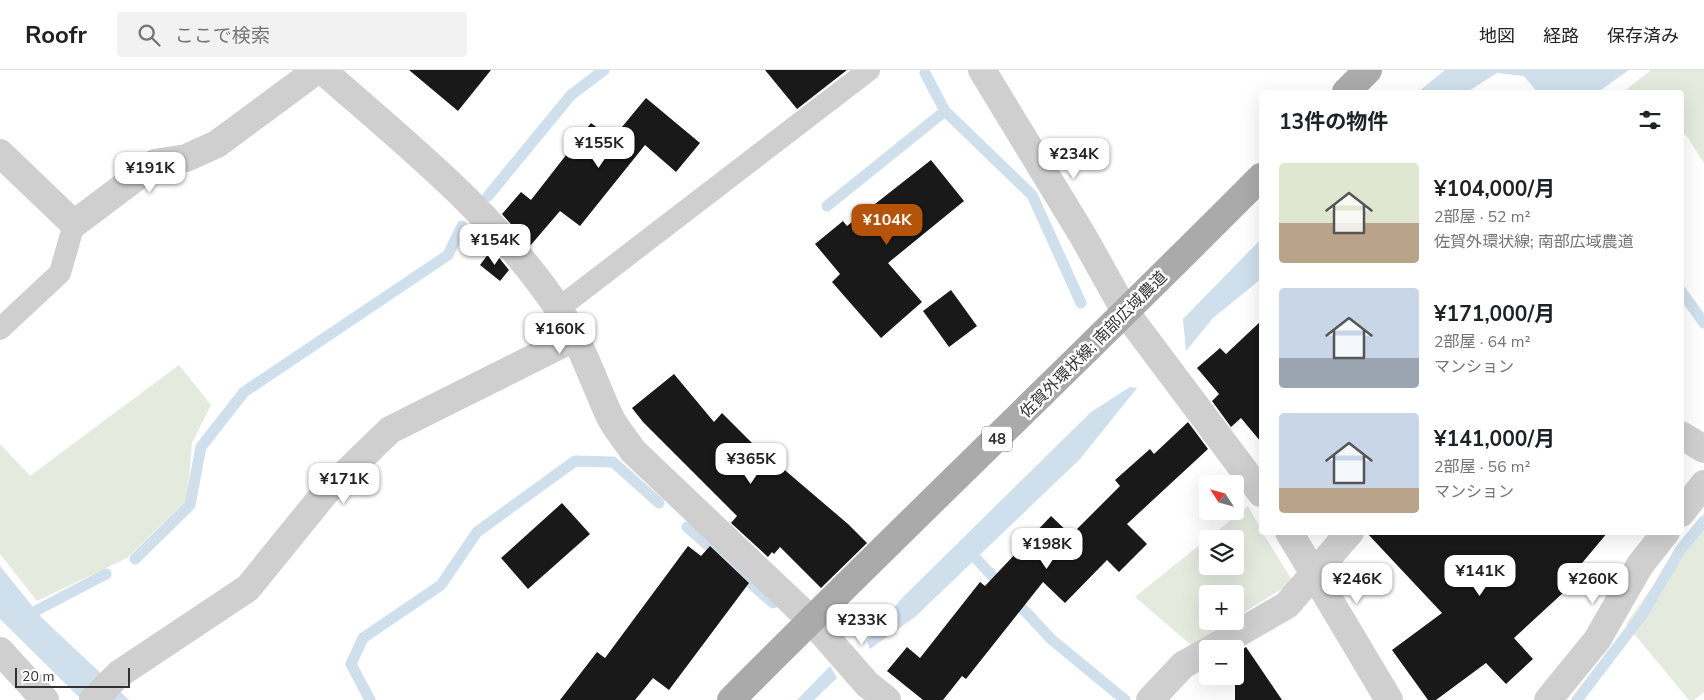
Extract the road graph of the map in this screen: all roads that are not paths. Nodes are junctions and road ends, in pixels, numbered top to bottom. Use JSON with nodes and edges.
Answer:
{"nodes":[{"id":1,"x":318,"y":70,"type":"edge"},
{"id":2,"x":322,"y":70,"type":"edge"},
{"id":3,"x":869,"y":70,"type":"edge"},
{"id":4,"x":982,"y":70,"type":"edge"},
{"id":5,"x":1368,"y":70,"type":"edge"},
{"id":6,"x":1348,"y":90,"type":"edge"},
{"id":7,"x":0,"y":153,"type":"edge"},
{"id":8,"x":1259,"y":179,"type":"edge"},
{"id":9,"x":74,"y":224,"type":"junction"},
{"id":10,"x":559,"y":308,"type":"junction"},
{"id":11,"x":1126,"y":313,"type":"junction"},
{"id":12,"x":0,"y":329,"type":"edge"},
{"id":13,"x":576,"y":337,"type":"junction"},
{"id":14,"x":1684,"y":437,"type":"edge"},
{"id":15,"x":1704,"y":449,"type":"edge"},
{"id":16,"x":1704,"y":484,"type":"edge"},
{"id":17,"x":1259,"y":491,"type":"edge"},
{"id":18,"x":1684,"y":509,"type":"edge"},
{"id":19,"x":1291,"y":535,"type":"edge"},
{"id":20,"x":1347,"y":535,"type":"edge"},
{"id":21,"x":1664,"y":535,"type":"edge"},
{"id":22,"x":1314,"y":574,"type":"junction"},
{"id":23,"x":811,"y":620,"type":"junction"},
{"id":24,"x":1227,"y":640,"type":"edge"},
{"id":25,"x":0,"y":651,"type":"edge"},
{"id":26,"x":1199,"y":656,"type":"edge"},
{"id":27,"x":45,"y":700,"type":"edge"},
{"id":28,"x":93,"y":700,"type":"edge"},
{"id":29,"x":731,"y":700,"type":"edge"},
{"id":30,"x":887,"y":700,"type":"edge"},
{"id":31,"x":1150,"y":700,"type":"edge"},
{"id":32,"x":1389,"y":700,"type":"edge"},
{"id":33,"x":1548,"y":700,"type":"edge"}],
"edges":[{"from":1,"to":9,"type":"street"},
{"from":2,"to":10,"type":"street"},
{"from":3,"to":10,"type":"lane"},
{"from":4,"to":11,"type":"street"},
{"from":5,"to":6,"type":"main road"},
{"from":7,"to":9,"type":"street"},
{"from":8,"to":11,"type":"main road","name":"佐賀外環状線; 南部広域農道","number":"48"},
{"from":9,"to":12,"type":"lane"},
{"from":10,"to":13,"type":"street"},
{"from":11,"to":17,"type":"street"},
{"from":11,"to":23,"type":"main road","name":"佐賀外環状線; 南部広域農道","number":"48"},
{"from":13,"to":23,"type":"street"},
{"from":13,"to":28,"type":"street"},
{"from":14,"to":15,"type":"street"},
{"from":16,"to":18,"type":"street"},
{"from":19,"to":22,"type":"street"},
{"from":20,"to":22,"type":"street"},
{"from":21,"to":33,"type":"street"},
{"from":22,"to":24,"type":"street"},
{"from":22,"to":32,"type":"street"},
{"from":23,"to":29,"type":"main road","name":"佐賀外環状線; 南部広域農道","number":"48"},
{"from":23,"to":30,"type":"street"},
{"from":25,"to":27,"type":"street"},
{"from":26,"to":31,"type":"street"}]}
